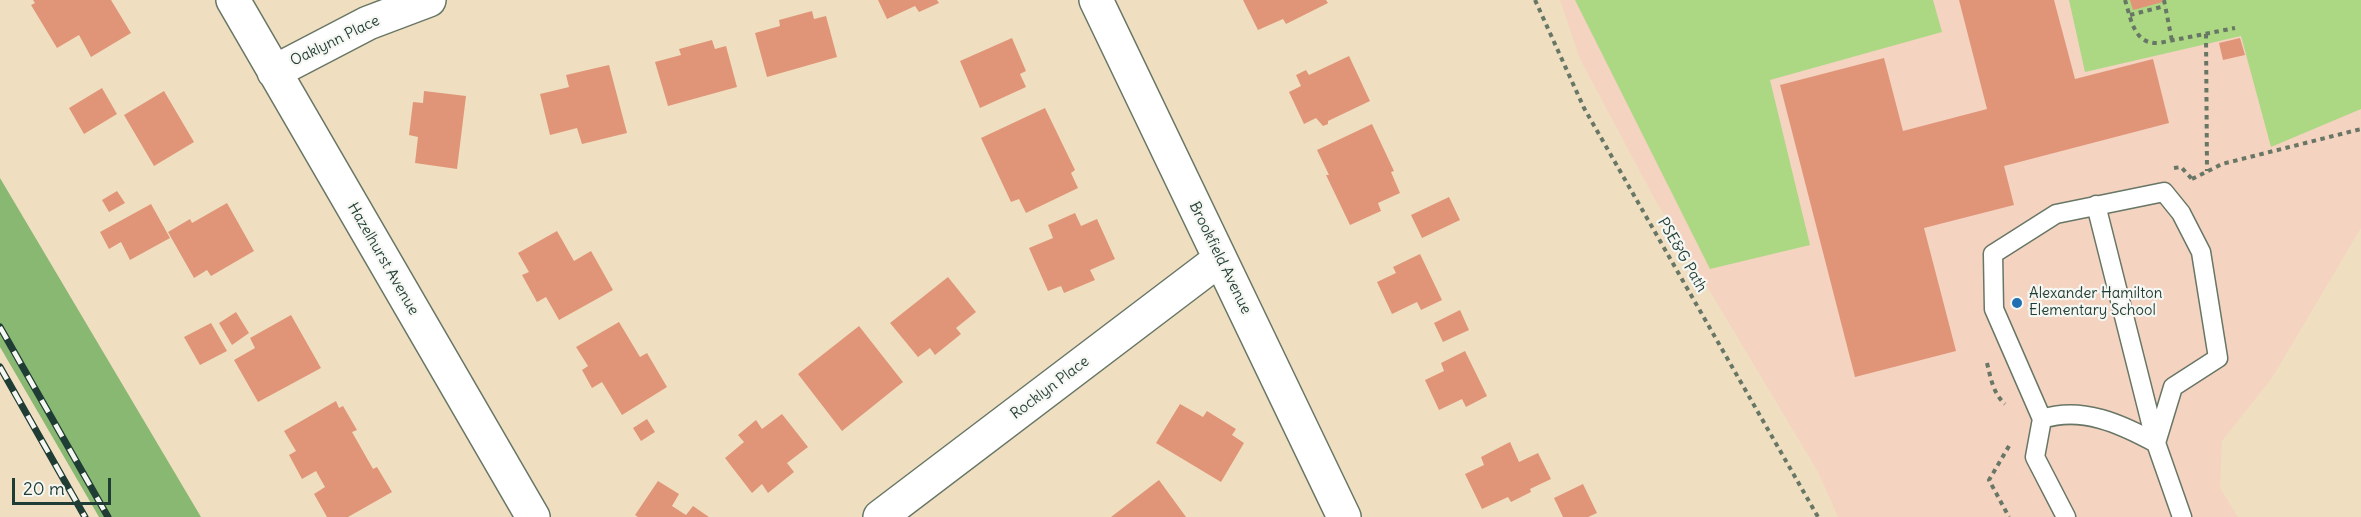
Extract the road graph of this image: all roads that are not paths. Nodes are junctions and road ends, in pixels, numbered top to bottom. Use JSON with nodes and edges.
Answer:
{"nodes":[{"id":1,"x":233,"y":0,"type":"edge"},
{"id":2,"x":429,"y":0,"type":"edge"},
{"id":3,"x":1096,"y":0,"type":"edge"},
{"id":4,"x":274,"y":72,"type":"junction"},
{"id":5,"x":2096,"y":205,"type":"junction"},
{"id":6,"x":1220,"y":259,"type":"junction"},
{"id":7,"x":2042,"y":419,"type":"junction"},
{"id":8,"x":2156,"y":443,"type":"junction"},
{"id":9,"x":533,"y":517,"type":"edge"},
{"id":10,"x":880,"y":517,"type":"edge"},
{"id":11,"x":1344,"y":517,"type":"edge"},
{"id":12,"x":2066,"y":517,"type":"edge"},
{"id":13,"x":2182,"y":517,"type":"edge"}],
"edges":[{"from":1,"to":4,"type":"street","name":"Hazelhurst Avenue"},
{"from":2,"to":4,"type":"street","name":"Oaklynn Place"},
{"from":3,"to":6,"type":"street","name":"Brookfield Avenue"},
{"from":4,"to":9,"type":"street","name":"Hazelhurst Avenue"},
{"from":5,"to":7,"type":"lane"},
{"from":5,"to":8,"type":"lane"},
{"from":5,"to":8,"type":"lane"},
{"from":6,"to":10,"type":"street","name":"Rocklyn Place"},
{"from":6,"to":11,"type":"street","name":"Brookfield Avenue"},
{"from":7,"to":8,"type":"lane"},
{"from":7,"to":12,"type":"lane"},
{"from":8,"to":13,"type":"lane"}]}
